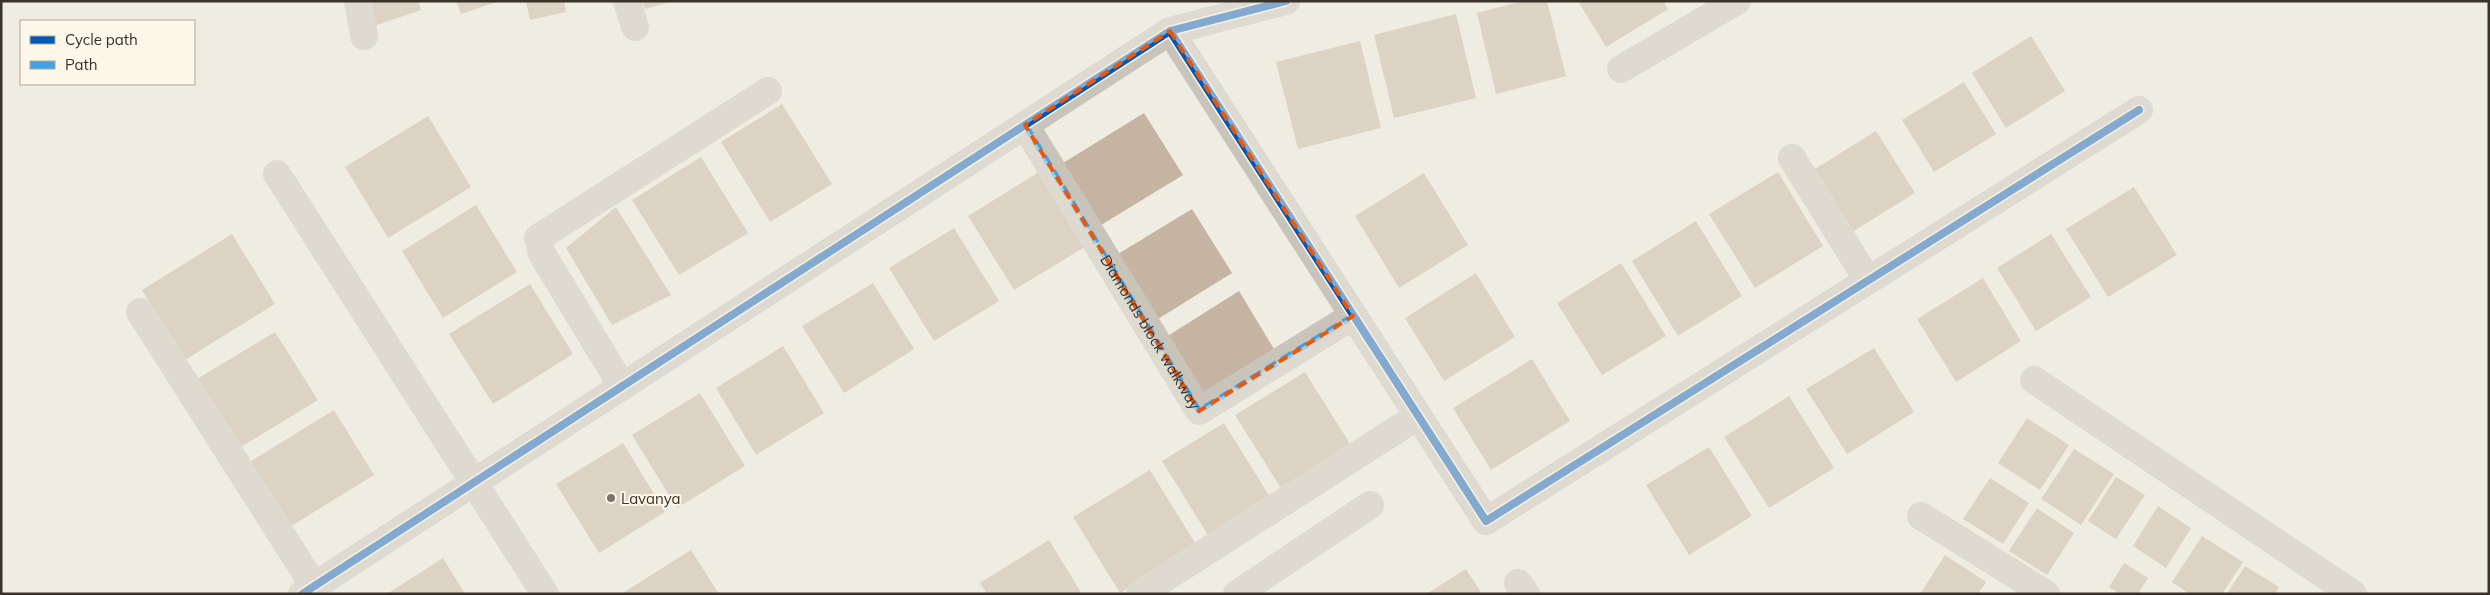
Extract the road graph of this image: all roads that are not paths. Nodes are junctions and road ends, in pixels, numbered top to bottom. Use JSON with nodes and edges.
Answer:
{"nodes":[{"id":1,"x":358,"y":1,"type":"edge"},
{"id":2,"x":1286,"y":1,"type":"edge"},
{"id":3,"x":1737,"y":1,"type":"edge"},
{"id":4,"x":1170,"y":31,"type":"junction"},
{"id":5,"x":364,"y":36,"type":"dead end"},
{"id":6,"x":1621,"y":69,"type":"dead end"},
{"id":7,"x":768,"y":91,"type":"dead end"},
{"id":8,"x":2139,"y":110,"type":"dead end"},
{"id":9,"x":1024,"y":126,"type":"junction"},
{"id":10,"x":1792,"y":158,"type":"dead end"},
{"id":11,"x":277,"y":174,"type":"dead end"},
{"id":12,"x":1867,"y":279,"type":"junction"},
{"id":13,"x":140,"y":312,"type":"dead end"},
{"id":14,"x":1353,"y":316,"type":"junction"},
{"id":15,"x":2034,"y":380,"type":"dead end"},
{"id":16,"x":622,"y":386,"type":"junction"},
{"id":17,"x":1418,"y":416,"type":"junction"},
{"id":18,"x":474,"y":482,"type":"junction"},
{"id":19,"x":1370,"y":505,"type":"dead end"},
{"id":20,"x":1921,"y":516,"type":"dead end"},
{"id":21,"x":308,"y":590,"type":"edge"},
{"id":22,"x":545,"y":594,"type":"edge"},
{"id":23,"x":1140,"y":594,"type":"edge"},
{"id":24,"x":1237,"y":594,"type":"edge"},
{"id":25,"x":2046,"y":594,"type":"edge"},
{"id":26,"x":2353,"y":594,"type":"edge"}],
"edges":[{"from":1,"to":5,"type":"street"},
{"from":2,"to":4,"type":"street"},
{"from":3,"to":6,"type":"street"},
{"from":4,"to":9,"type":"street"},
{"from":4,"to":14,"type":"street"},
{"from":7,"to":16,"type":"street"},
{"from":8,"to":12,"type":"street"},
{"from":9,"to":14,"type":"street","name":"Diamonds block walkway"},
{"from":9,"to":16,"type":"street"},
{"from":10,"to":12,"type":"street"},
{"from":11,"to":18,"type":"street"},
{"from":12,"to":17,"type":"street"},
{"from":13,"to":21,"type":"street"},
{"from":14,"to":17,"type":"street"},
{"from":15,"to":26,"type":"street"},
{"from":16,"to":18,"type":"street"},
{"from":17,"to":23,"type":"street"},
{"from":18,"to":21,"type":"street"},
{"from":18,"to":22,"type":"street"},
{"from":19,"to":24,"type":"street"},
{"from":20,"to":25,"type":"street"}]}
